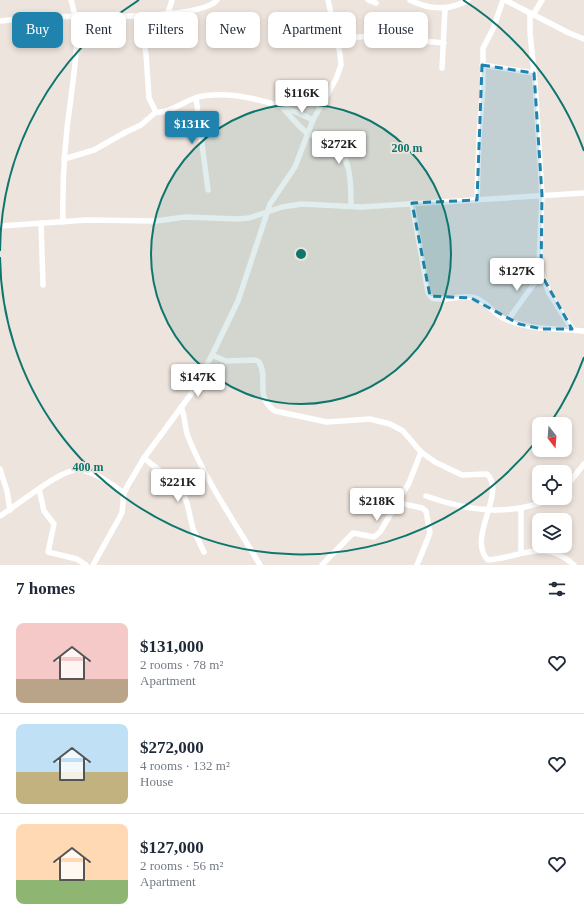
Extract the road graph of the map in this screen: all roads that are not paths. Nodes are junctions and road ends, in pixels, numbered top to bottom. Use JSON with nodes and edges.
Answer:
{"nodes":[{"id":1,"x":71,"y":0,"type":"edge"},
{"id":2,"x":172,"y":0,"type":"edge"},
{"id":3,"x":217,"y":0,"type":"edge"},
{"id":4,"x":328,"y":0,"type":"edge"},
{"id":5,"x":368,"y":0,"type":"edge"},
{"id":6,"x":410,"y":0,"type":"edge"},
{"id":7,"x":468,"y":0,"type":"edge"},
{"id":8,"x":504,"y":0,"type":"edge"},
{"id":9,"x":542,"y":0,"type":"edge"},
{"id":10,"x":376,"y":3,"type":"dead end"},
{"id":11,"x":445,"y":9,"type":"junction"},
{"id":12,"x":75,"y":12,"type":"edge"},
{"id":13,"x":168,"y":12,"type":"edge"},
{"id":14,"x":175,"y":12,"type":"edge"},
{"id":15,"x":331,"y":12,"type":"edge"},
{"id":16,"x":532,"y":14,"type":"junction"},
{"id":17,"x":71,"y":17,"type":"edge"},
{"id":18,"x":0,"y":21,"type":"edge"},
{"id":19,"x":356,"y":37,"type":"edge"},
{"id":20,"x":584,"y":39,"type":"edge"},
{"id":21,"x":444,"y":43,"type":"junction"},
{"id":22,"x":76,"y":48,"type":"edge"},
{"id":23,"x":146,"y":48,"type":"edge"},
{"id":24,"x":338,"y":48,"type":"edge"},
{"id":25,"x":482,"y":65,"type":"junction"},
{"id":26,"x":442,"y":68,"type":"dead end"},
{"id":27,"x":534,"y":73,"type":"junction"},
{"id":28,"x":196,"y":98,"type":"junction"},
{"id":29,"x":282,"y":107,"type":"junction"},
{"id":30,"x":156,"y":112,"type":"junction"},
{"id":31,"x":313,"y":120,"type":"junction"},
{"id":32,"x":308,"y":134,"type":"junction"},
{"id":33,"x":64,"y":158,"type":"junction"},
{"id":34,"x":208,"y":190,"type":"dead end"},
{"id":35,"x":584,"y":193,"type":"edge"},
{"id":36,"x":542,"y":195,"type":"junction"},
{"id":37,"x":477,"y":200,"type":"junction"},
{"id":38,"x":412,"y":203,"type":"junction"},
{"id":39,"x":351,"y":206,"type":"junction"},
{"id":40,"x":266,"y":213,"type":"junction"},
{"id":41,"x":63,"y":222,"type":"junction"},
{"id":42,"x":41,"y":223,"type":"junction"},
{"id":43,"x":0,"y":226,"type":"edge"},
{"id":44,"x":541,"y":274,"type":"junction"},
{"id":45,"x":43,"y":285,"type":"dead end"},
{"id":46,"x":508,"y":320,"type":"junction"},
{"id":47,"x":572,"y":330,"type":"junction"},
{"id":48,"x":584,"y":331,"type":"edge"},
{"id":49,"x":212,"y":355,"type":"junction"},
{"id":50,"x":181,"y":407,"type":"junction"},
{"id":51,"x":421,"y":452,"type":"junction"},
{"id":52,"x":144,"y":458,"type":"junction"},
{"id":53,"x":584,"y":464,"type":"edge"},
{"id":54,"x":0,"y":469,"type":"edge"},
{"id":55,"x":572,"y":479,"type":"edge"},
{"id":56,"x":39,"y":489,"type":"junction"},
{"id":57,"x":124,"y":493,"type":"junction"},
{"id":58,"x":426,"y":496,"type":"dead end"},
{"id":59,"x":399,"y":503,"type":"junction"},
{"id":60,"x":533,"y":505,"type":"edge"},
{"id":61,"x":521,"y":509,"type":"junction"},
{"id":62,"x":10,"y":510,"type":"junction"},
{"id":63,"x":488,"y":511,"type":"junction"},
{"id":64,"x":0,"y":516,"type":"edge"},
{"id":65,"x":204,"y":552,"type":"dead end"},
{"id":66,"x":522,"y":552,"type":"junction"},
{"id":67,"x":94,"y":564,"type":"edge"},
{"id":68,"x":86,"y":565,"type":"edge"},
{"id":69,"x":260,"y":565,"type":"edge"},
{"id":70,"x":322,"y":565,"type":"edge"},
{"id":71,"x":417,"y":565,"type":"edge"},
{"id":72,"x":574,"y":565,"type":"edge"}],
"edges":[{"from":1,"to":12,"type":"street"},
{"from":2,"to":13,"type":"street"},
{"from":3,"to":14,"type":"street"},
{"from":4,"to":15,"type":"street"},
{"from":5,"to":10,"type":"street"},
{"from":6,"to":11,"type":"street"},
{"from":7,"to":11,"type":"street"},
{"from":8,"to":16,"type":"street"},
{"from":8,"to":25,"type":"street"},
{"from":9,"to":16,"type":"street"},
{"from":11,"to":21,"type":"street"},
{"from":16,"to":20,"type":"street"},
{"from":16,"to":27,"type":"street"},
{"from":17,"to":18,"type":"street"},
{"from":19,"to":21,"type":"street"},
{"from":21,"to":26,"type":"street"},
{"from":22,"to":33,"type":"street"},
{"from":23,"to":30,"type":"street"},
{"from":24,"to":31,"type":"street"},
{"from":25,"to":27,"type":"street"},
{"from":25,"to":37,"type":"street"},
{"from":27,"to":36,"type":"street"},
{"from":28,"to":29,"type":"street"},
{"from":28,"to":30,"type":"street"},
{"from":28,"to":34,"type":"street"},
{"from":29,"to":31,"type":"street"},
{"from":29,"to":32,"type":"street"},
{"from":30,"to":33,"type":"street"},
{"from":31,"to":32,"type":"street"},
{"from":32,"to":39,"type":"street"},
{"from":32,"to":40,"type":"street"},
{"from":33,"to":41,"type":"street"},
{"from":35,"to":36,"type":"street"},
{"from":36,"to":37,"type":"street"},
{"from":36,"to":44,"type":"street"},
{"from":37,"to":38,"type":"street"},
{"from":38,"to":39,"type":"street"},
{"from":38,"to":46,"type":"street"},
{"from":39,"to":40,"type":"street"},
{"from":40,"to":41,"type":"street"},
{"from":40,"to":49,"type":"street"},
{"from":41,"to":42,"type":"street"},
{"from":42,"to":43,"type":"street"},
{"from":42,"to":45,"type":"street"},
{"from":44,"to":46,"type":"street"},
{"from":44,"to":47,"type":"street"},
{"from":46,"to":47,"type":"street"},
{"from":47,"to":48,"type":"street"},
{"from":49,"to":50,"type":"street"},
{"from":49,"to":51,"type":"street"},
{"from":50,"to":52,"type":"street"},
{"from":50,"to":69,"type":"street"},
{"from":51,"to":59,"type":"street"},
{"from":51,"to":63,"type":"street"},
{"from":52,"to":57,"type":"street"},
{"from":52,"to":65,"type":"street"},
{"from":53,"to":55,"type":"street"},
{"from":54,"to":62,"type":"street"},
{"from":56,"to":57,"type":"street"},
{"from":56,"to":62,"type":"street"},
{"from":56,"to":68,"type":"street"},
{"from":57,"to":67,"type":"street"},
{"from":58,"to":63,"type":"street"},
{"from":59,"to":70,"type":"street"},
{"from":59,"to":71,"type":"street"},
{"from":60,"to":61,"type":"street"},
{"from":61,"to":63,"type":"street"},
{"from":61,"to":66,"type":"street"},
{"from":62,"to":64,"type":"street"},
{"from":63,"to":66,"type":"street"},
{"from":66,"to":72,"type":"street"}]}
